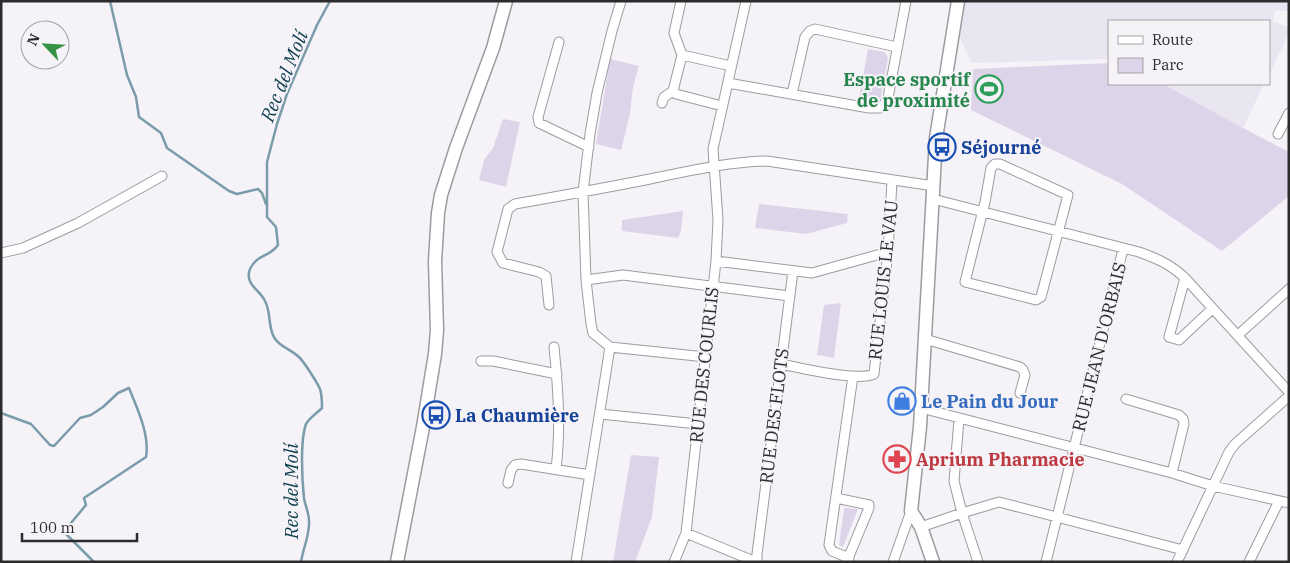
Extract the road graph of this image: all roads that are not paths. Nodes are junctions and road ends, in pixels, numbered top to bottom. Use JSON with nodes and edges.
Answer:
{"nodes":[{"id":1,"x":621,"y":1,"type":"edge"},
{"id":2,"x":681,"y":1,"type":"edge"},
{"id":3,"x":746,"y":1,"type":"edge"},
{"id":4,"x":906,"y":1,"type":"edge"},
{"id":5,"x":951,"y":1,"type":"edge"},
{"id":6,"x":958,"y":1,"type":"edge"},
{"id":7,"x":504,"y":3,"type":"edge"},
{"id":8,"x":559,"y":42,"type":"dead end"},
{"id":9,"x":897,"y":47,"type":"junction"},
{"id":10,"x":682,"y":55,"type":"junction"},
{"id":11,"x":731,"y":66,"type":"junction"},
{"id":12,"x":728,"y":83,"type":"junction"},
{"id":13,"x":673,"y":91,"type":"junction"},
{"id":14,"x":792,"y":94,"type":"junction"},
{"id":15,"x":662,"y":103,"type":"dead end"},
{"id":16,"x":722,"y":106,"type":"junction"},
{"id":17,"x":1289,"y":113,"type":"edge"},
{"id":18,"x":1278,"y":134,"type":"dead end"},
{"id":19,"x":936,"y":138,"type":"junction"},
{"id":20,"x":589,"y":147,"type":"junction"},
{"id":21,"x":714,"y":166,"type":"junction"},
{"id":22,"x":162,"y":176,"type":"dead end"},
{"id":23,"x":892,"y":181,"type":"junction"},
{"id":24,"x":583,"y":192,"type":"junction"},
{"id":25,"x":934,"y":193,"type":"junction"},
{"id":26,"x":982,"y":212,"type":"junction"},
{"id":27,"x":1058,"y":232,"type":"junction"},
{"id":28,"x":1123,"y":249,"type":"junction"},
{"id":29,"x":1,"y":252,"type":"edge"},
{"id":30,"x":888,"y":252,"type":"junction"},
{"id":31,"x":716,"y":261,"type":"junction"},
{"id":32,"x":793,"y":271,"type":"junction"},
{"id":33,"x":1185,"y":278,"type":"junction"},
{"id":34,"x":586,"y":280,"type":"junction"},
{"id":35,"x":713,"y":287,"type":"junction"},
{"id":36,"x":1289,"y":289,"type":"edge"},
{"id":37,"x":790,"y":296,"type":"junction"},
{"id":38,"x":549,"y":305,"type":"dead end"},
{"id":39,"x":1212,"y":309,"type":"junction"},
{"id":40,"x":1238,"y":335,"type":"junction"},
{"id":41,"x":925,"y":339,"type":"junction"},
{"id":42,"x":554,"y":347,"type":"dead end"},
{"id":43,"x":610,"y":347,"type":"junction"},
{"id":44,"x":706,"y":357,"type":"junction"},
{"id":45,"x":482,"y":361,"type":"dead end"},
{"id":46,"x":780,"y":364,"type":"junction"},
{"id":47,"x":556,"y":374,"type":"junction"},
{"id":48,"x":852,"y":376,"type":"junction"},
{"id":49,"x":1289,"y":392,"type":"edge"},
{"id":50,"x":1020,"y":393,"type":"dead end"},
{"id":51,"x":1289,"y":396,"type":"edge"},
{"id":52,"x":1126,"y":399,"type":"dead end"},
{"id":53,"x":921,"y":408,"type":"junction"},
{"id":54,"x":600,"y":414,"type":"junction"},
{"id":55,"x":959,"y":419,"type":"junction"},
{"id":56,"x":698,"y":424,"type":"junction"},
{"id":57,"x":1074,"y":448,"type":"junction"},
{"id":58,"x":556,"y":469,"type":"junction"},
{"id":59,"x":1172,"y":473,"type":"junction"},
{"id":60,"x":590,"y":475,"type":"junction"},
{"id":61,"x":508,"y":483,"type":"dead end"},
{"id":62,"x":1212,"y":486,"type":"junction"},
{"id":63,"x":836,"y":498,"type":"junction"},
{"id":64,"x":1279,"y":501,"type":"junction"},
{"id":65,"x":1289,"y":503,"type":"edge"},
{"id":66,"x":912,"y":511,"type":"junction"},
{"id":67,"x":962,"y":513,"type":"junction"},
{"id":68,"x":1058,"y":518,"type":"junction"},
{"id":69,"x":921,"y":527,"type":"junction"},
{"id":70,"x":686,"y":533,"type":"junction"},
{"id":71,"x":1183,"y":550,"type":"junction"},
{"id":72,"x":848,"y":560,"type":"edge"},
{"id":73,"x":397,"y":562,"type":"edge"},
{"id":74,"x":576,"y":562,"type":"edge"},
{"id":75,"x":674,"y":562,"type":"edge"},
{"id":76,"x":757,"y":562,"type":"edge"},
{"id":77,"x":893,"y":562,"type":"edge"},
{"id":78,"x":933,"y":562,"type":"edge"},
{"id":79,"x":978,"y":562,"type":"edge"},
{"id":80,"x":1046,"y":562,"type":"edge"},
{"id":81,"x":1177,"y":562,"type":"edge"},
{"id":82,"x":1249,"y":562,"type":"edge"}],
"edges":[{"from":1,"to":20,"type":"street"},
{"from":2,"to":10,"type":"street"},
{"from":3,"to":11,"type":"street","name":"RUE DES COURLIS"},
{"from":4,"to":9,"type":"street"},
{"from":5,"to":19,"type":"main road"},
{"from":6,"to":19,"type":"main road"},
{"from":7,"to":73,"type":"main road"},
{"from":8,"to":20,"type":"street"},
{"from":9,"to":14,"type":"street"},
{"from":9,"to":14,"type":"street"},
{"from":10,"to":11,"type":"street"},
{"from":10,"to":13,"type":"street"},
{"from":11,"to":12,"type":"street","name":"RUE DES COURLIS"},
{"from":12,"to":14,"type":"street"},
{"from":12,"to":16,"type":"street","name":"RUE DES COURLIS"},
{"from":13,"to":15,"type":"street"},
{"from":13,"to":16,"type":"street"},
{"from":16,"to":21,"type":"street","name":"RUE DES COURLIS"},
{"from":17,"to":18,"type":"street"},
{"from":19,"to":25,"type":"main road"},
{"from":20,"to":24,"type":"street"},
{"from":21,"to":23,"type":"street"},
{"from":21,"to":24,"type":"street"},
{"from":21,"to":31,"type":"street","name":"RUE DES COURLIS"},
{"from":22,"to":29,"type":"street"},
{"from":23,"to":25,"type":"street"},
{"from":23,"to":30,"type":"street","name":"RUE LOUIS LE VAU"},
{"from":24,"to":34,"type":"street"},
{"from":24,"to":38,"type":"street"},
{"from":25,"to":26,"type":"street"},
{"from":25,"to":41,"type":"main road"},
{"from":26,"to":27,"type":"street"},
{"from":26,"to":27,"type":"street"},
{"from":26,"to":27,"type":"street"},
{"from":27,"to":28,"type":"street"},
{"from":28,"to":33,"type":"street"},
{"from":28,"to":57,"type":"street","name":"RUE JEAN D'ORBAIS"},
{"from":30,"to":32,"type":"street"},
{"from":30,"to":48,"type":"street","name":"RUE LOUIS LE VAU"},
{"from":31,"to":32,"type":"street"},
{"from":31,"to":35,"type":"street","name":"RUE DES COURLIS"},
{"from":32,"to":37,"type":"street","name":"RUE DES FLOTS"},
{"from":33,"to":39,"type":"street"},
{"from":33,"to":39,"type":"street"},
{"from":34,"to":35,"type":"street"},
{"from":34,"to":43,"type":"street"},
{"from":35,"to":37,"type":"street"},
{"from":35,"to":44,"type":"street","name":"RUE DES COURLIS"},
{"from":36,"to":40,"type":"street"},
{"from":37,"to":46,"type":"street","name":"RUE DES FLOTS"},
{"from":39,"to":40,"type":"street"},
{"from":40,"to":49,"type":"street"},
{"from":41,"to":50,"type":"street"},
{"from":41,"to":53,"type":"main road"},
{"from":42,"to":47,"type":"street"},
{"from":43,"to":44,"type":"street"},
{"from":43,"to":54,"type":"street"},
{"from":44,"to":56,"type":"street","name":"RUE DES COURLIS"},
{"from":45,"to":47,"type":"street"},
{"from":46,"to":48,"type":"street","name":"RUE LOUIS LE VAU"},
{"from":46,"to":76,"type":"street","name":"RUE DES FLOTS"},
{"from":47,"to":58,"type":"street"},
{"from":48,"to":63,"type":"street"},
{"from":51,"to":62,"type":"street"},
{"from":52,"to":59,"type":"street"},
{"from":53,"to":55,"type":"street"},
{"from":53,"to":66,"type":"main road"},
{"from":54,"to":56,"type":"street"},
{"from":54,"to":60,"type":"street"},
{"from":55,"to":57,"type":"street"},
{"from":55,"to":67,"type":"street"},
{"from":56,"to":70,"type":"street","name":"RUE DES COURLIS"},
{"from":57,"to":59,"type":"street"},
{"from":57,"to":68,"type":"street","name":"RUE JEAN D'ORBAIS"},
{"from":58,"to":60,"type":"street"},
{"from":58,"to":61,"type":"street"},
{"from":59,"to":62,"type":"street"},
{"from":60,"to":74,"type":"street"},
{"from":62,"to":64,"type":"street"},
{"from":62,"to":71,"type":"street"},
{"from":63,"to":72,"type":"street"},
{"from":63,"to":72,"type":"street"},
{"from":64,"to":65,"type":"street"},
{"from":64,"to":82,"type":"street"},
{"from":66,"to":69,"type":"main road"},
{"from":66,"to":77,"type":"street"},
{"from":67,"to":68,"type":"street"},
{"from":67,"to":69,"type":"street"},
{"from":67,"to":79,"type":"street"},
{"from":68,"to":71,"type":"street"},
{"from":68,"to":80,"type":"street","name":"RUE JEAN D'ORBAIS"},
{"from":69,"to":78,"type":"main road"},
{"from":70,"to":75,"type":"street","name":"RUE DES COURLIS"},
{"from":70,"to":76,"type":"street"},
{"from":71,"to":81,"type":"street"}]}
